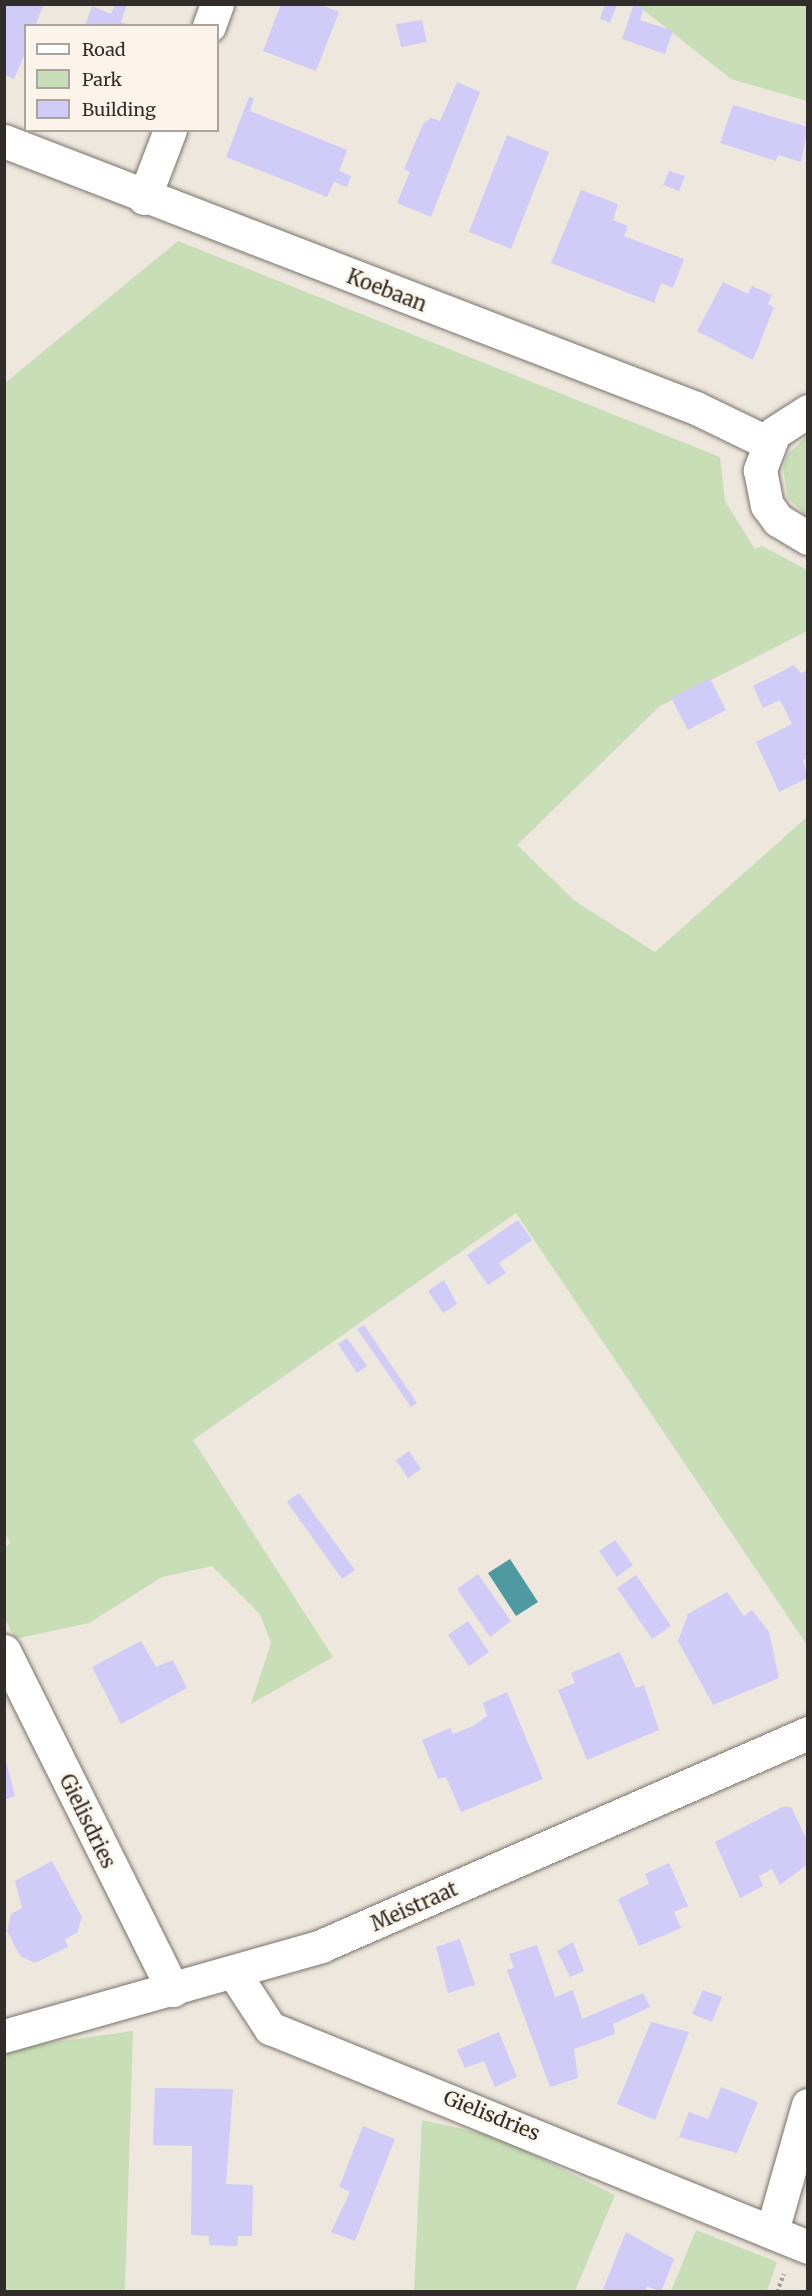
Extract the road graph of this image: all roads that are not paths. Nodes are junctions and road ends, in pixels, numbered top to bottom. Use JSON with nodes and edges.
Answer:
{"nodes":[{"id":1,"x":217,"y":4,"type":"edge"},
{"id":2,"x":210,"y":24,"type":"edge"},
{"id":3,"x":169,"y":132,"type":"edge"},
{"id":4,"x":4,"y":141,"type":"edge"},
{"id":5,"x":144,"y":198,"type":"junction"},
{"id":6,"x":807,"y":411,"type":"edge"},
{"id":7,"x":768,"y":443,"type":"junction"},
{"id":8,"x":807,"y":538,"type":"edge"},
{"id":9,"x":4,"y":1651,"type":"edge"},
{"id":10,"x":807,"y":1733,"type":"edge"},
{"id":11,"x":234,"y":1973,"type":"junction"},
{"id":12,"x":173,"y":1990,"type":"junction"},
{"id":13,"x":4,"y":2036,"type":"edge"},
{"id":14,"x":807,"y":2105,"type":"edge"},
{"id":15,"x":772,"y":2231,"type":"junction"},
{"id":16,"x":807,"y":2247,"type":"edge"}],
"edges":[{"from":1,"to":2,"type":"street"},
{"from":3,"to":5,"type":"street"},
{"from":4,"to":5,"type":"street","name":"Koebaan"},
{"from":5,"to":7,"type":"street","name":"Koebaan"},
{"from":6,"to":7,"type":"street"},
{"from":7,"to":8,"type":"street"},
{"from":9,"to":12,"type":"street","name":"Gielisdries"},
{"from":10,"to":11,"type":"street","name":"Meistraat"},
{"from":11,"to":12,"type":"street","name":"Meistraat"},
{"from":11,"to":15,"type":"street","name":"Gielisdries"},
{"from":12,"to":13,"type":"street","name":"Meistraat"},
{"from":14,"to":15,"type":"street"},
{"from":15,"to":16,"type":"street","name":"Gielisdries"}]}
